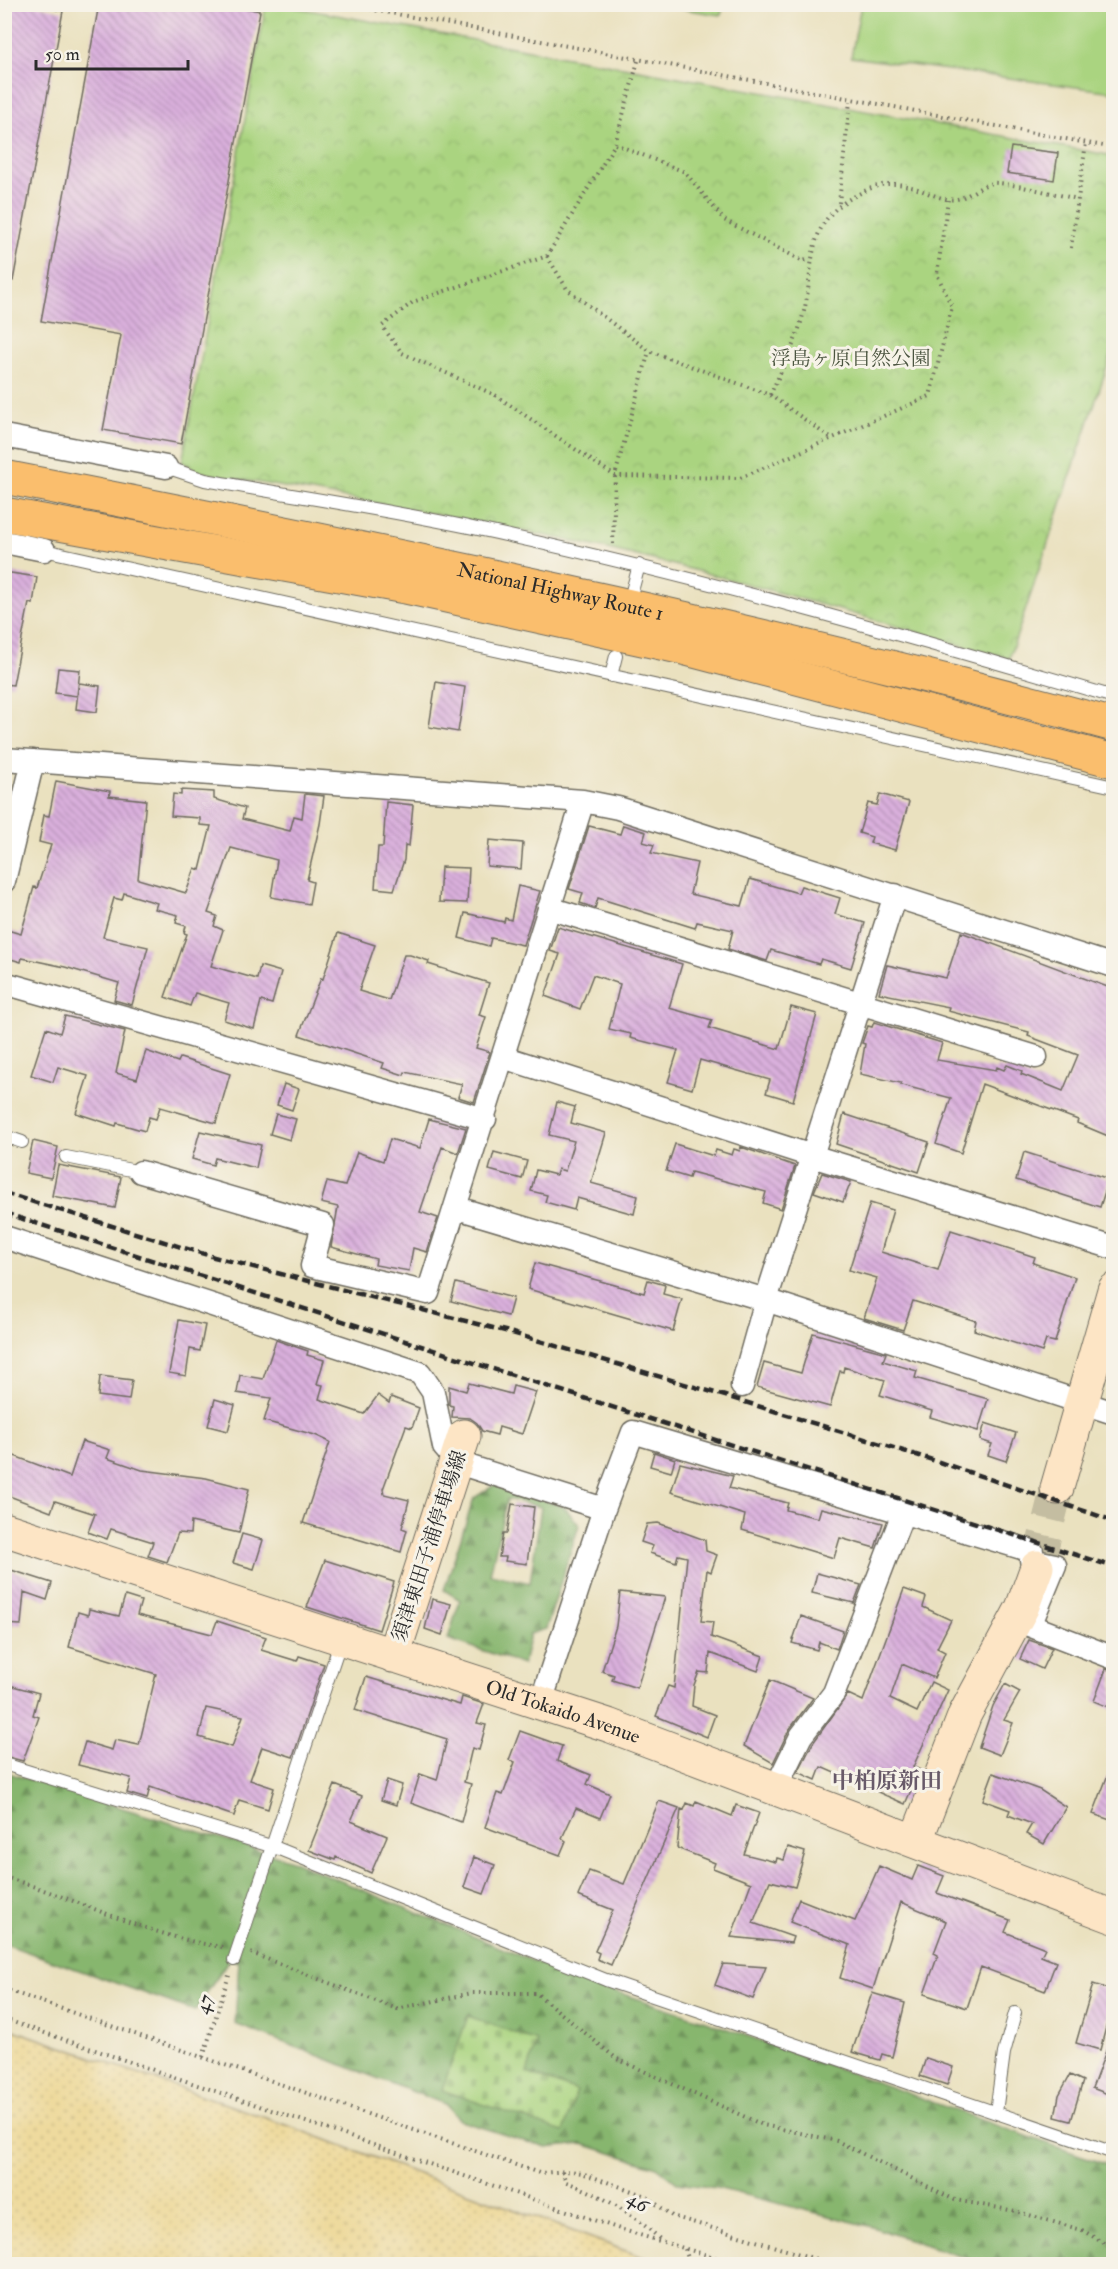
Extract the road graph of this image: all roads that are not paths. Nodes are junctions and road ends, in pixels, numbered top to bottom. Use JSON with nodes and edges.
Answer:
{"nodes":[{"id":1,"x":4,"y":436,"type":"edge"},
{"id":2,"x":166,"y":467,"type":"joint"},
{"id":3,"x":4,"y":477,"type":"edge"},
{"id":4,"x":4,"y":514,"type":"edge"},
{"id":5,"x":4,"y":542,"type":"edge"},
{"id":6,"x":44,"y":550,"type":"joint"},
{"id":7,"x":639,"y":565,"type":"junction"},
{"id":8,"x":631,"y":595,"type":"dead end"},
{"id":9,"x":616,"y":656,"type":"dead end"},
{"id":10,"x":611,"y":676,"type":"junction"},
{"id":11,"x":1113,"y":697,"type":"edge"},
{"id":12,"x":1113,"y":725,"type":"edge"},
{"id":13,"x":4,"y":759,"type":"edge"},
{"id":14,"x":1113,"y":760,"type":"edge"},
{"id":15,"x":33,"y":761,"type":"junction"},
{"id":16,"x":1113,"y":787,"type":"edge"},
{"id":17,"x":583,"y":801,"type":"junction"},
{"id":18,"x":4,"y":881,"type":"edge"},
{"id":19,"x":895,"y":895,"type":"junction"},
{"id":20,"x":549,"y":908,"type":"junction"},
{"id":21,"x":1113,"y":966,"type":"edge"},
{"id":22,"x":4,"y":983,"type":"edge"},
{"id":23,"x":861,"y":1003,"type":"junction"},
{"id":24,"x":504,"y":1057,"type":"junction"},
{"id":25,"x":1036,"y":1057,"type":"dead end"},
{"id":26,"x":485,"y":1119,"type":"junction"},
{"id":27,"x":4,"y":1136,"type":"edge"},
{"id":28,"x":22,"y":1142,"type":"dead end"},
{"id":29,"x":812,"y":1156,"type":"junction"},
{"id":30,"x":66,"y":1157,"type":"dead end"},
{"id":31,"x":141,"y":1172,"type":"joint"},
{"id":32,"x":457,"y":1208,"type":"junction"},
{"id":33,"x":4,"y":1237,"type":"edge"},
{"id":34,"x":1113,"y":1248,"type":"edge"},
{"id":35,"x":1113,"y":1290,"type":"edge"},
{"id":36,"x":766,"y":1300,"type":"junction"},
{"id":37,"x":742,"y":1386,"type":"dead end"},
{"id":38,"x":1080,"y":1403,"type":"junction"},
{"id":39,"x":1113,"y":1413,"type":"edge"},
{"id":40,"x":461,"y":1450,"type":"junction"},
{"id":41,"x":1057,"y":1488,"type":"tunnel mouth"},
{"id":42,"x":604,"y":1509,"type":"junction"},
{"id":43,"x":903,"y":1513,"type":"junction"},
{"id":44,"x":4,"y":1529,"type":"edge"},
{"id":45,"x":1037,"y":1567,"type":"tunnel mouth"},
{"id":46,"x":1029,"y":1626,"type":"junction"},
{"id":47,"x":342,"y":1639,"type":"junction"},
{"id":48,"x":393,"y":1656,"type":"junction"},
{"id":49,"x":1113,"y":1658,"type":"edge"},
{"id":50,"x":541,"y":1702,"type":"junction"},
{"id":51,"x":4,"y":1764,"type":"edge"},
{"id":52,"x":776,"y":1787,"type":"junction"},
{"id":53,"x":920,"y":1828,"type":"junction"},
{"id":54,"x":274,"y":1847,"type":"junction"},
{"id":55,"x":1113,"y":1917,"type":"edge"},
{"id":56,"x":236,"y":1954,"type":"road end"},
{"id":57,"x":1015,"y":2013,"type":"dead end"},
{"id":58,"x":996,"y":2112,"type":"junction"},
{"id":59,"x":1113,"y":2153,"type":"edge"}],
"edges":[{"from":1,"to":2,"type":"street"},
{"from":2,"to":7,"type":"lane"},
{"from":3,"to":12,"type":"highway","name":"National Highway Route 1"},
{"from":4,"to":14,"type":"highway","name":"National Highway Route 1"},
{"from":5,"to":6,"type":"street"},
{"from":6,"to":10,"type":"lane"},
{"from":7,"to":8,"type":"lane"},
{"from":7,"to":11,"type":"lane"},
{"from":9,"to":10,"type":"lane"},
{"from":10,"to":16,"type":"lane"},
{"from":13,"to":15,"type":"street"},
{"from":15,"to":17,"type":"street"},
{"from":15,"to":18,"type":"street"},
{"from":17,"to":19,"type":"street"},
{"from":17,"to":20,"type":"street"},
{"from":19,"to":21,"type":"street"},
{"from":19,"to":23,"type":"street"},
{"from":20,"to":23,"type":"street"},
{"from":20,"to":24,"type":"street"},
{"from":22,"to":26,"type":"street"},
{"from":23,"to":25,"type":"street"},
{"from":23,"to":29,"type":"street"},
{"from":24,"to":26,"type":"street"},
{"from":24,"to":29,"type":"street"},
{"from":26,"to":32,"type":"street"},
{"from":27,"to":28,"type":"lane"},
{"from":29,"to":34,"type":"street"},
{"from":29,"to":36,"type":"street"},
{"from":30,"to":31,"type":"lane"},
{"from":31,"to":32,"type":"street"},
{"from":32,"to":36,"type":"street"},
{"from":33,"to":40,"type":"street"},
{"from":35,"to":38,"type":"main road"},
{"from":36,"to":37,"type":"street"},
{"from":36,"to":38,"type":"street"},
{"from":38,"to":39,"type":"street"},
{"from":38,"to":41,"type":"main road"},
{"from":40,"to":42,"type":"street"},
{"from":40,"to":48,"type":"main road","name":"須津東田子浦停車場線"},
{"from":42,"to":43,"type":"street"},
{"from":42,"to":50,"type":"street"},
{"from":43,"to":46,"type":"street"},
{"from":43,"to":52,"type":"street"},
{"from":44,"to":47,"type":"main road","name":"Old Tokaido Avenue"},
{"from":45,"to":53,"type":"main road"},
{"from":46,"to":49,"type":"street"},
{"from":46,"to":53,"type":"street"},
{"from":47,"to":48,"type":"main road","name":"Old Tokaido Avenue"},
{"from":47,"to":54,"type":"lane"},
{"from":48,"to":50,"type":"main road","name":"Old Tokaido Avenue"},
{"from":50,"to":52,"type":"main road","name":"Old Tokaido Avenue"},
{"from":51,"to":54,"type":"lane"},
{"from":52,"to":53,"type":"main road","name":"Old Tokaido Avenue"},
{"from":53,"to":55,"type":"main road","name":"Old Tokaido Avenue"},
{"from":54,"to":56,"type":"lane"},
{"from":54,"to":58,"type":"lane"},
{"from":57,"to":58,"type":"lane"},
{"from":58,"to":59,"type":"lane"}]}
